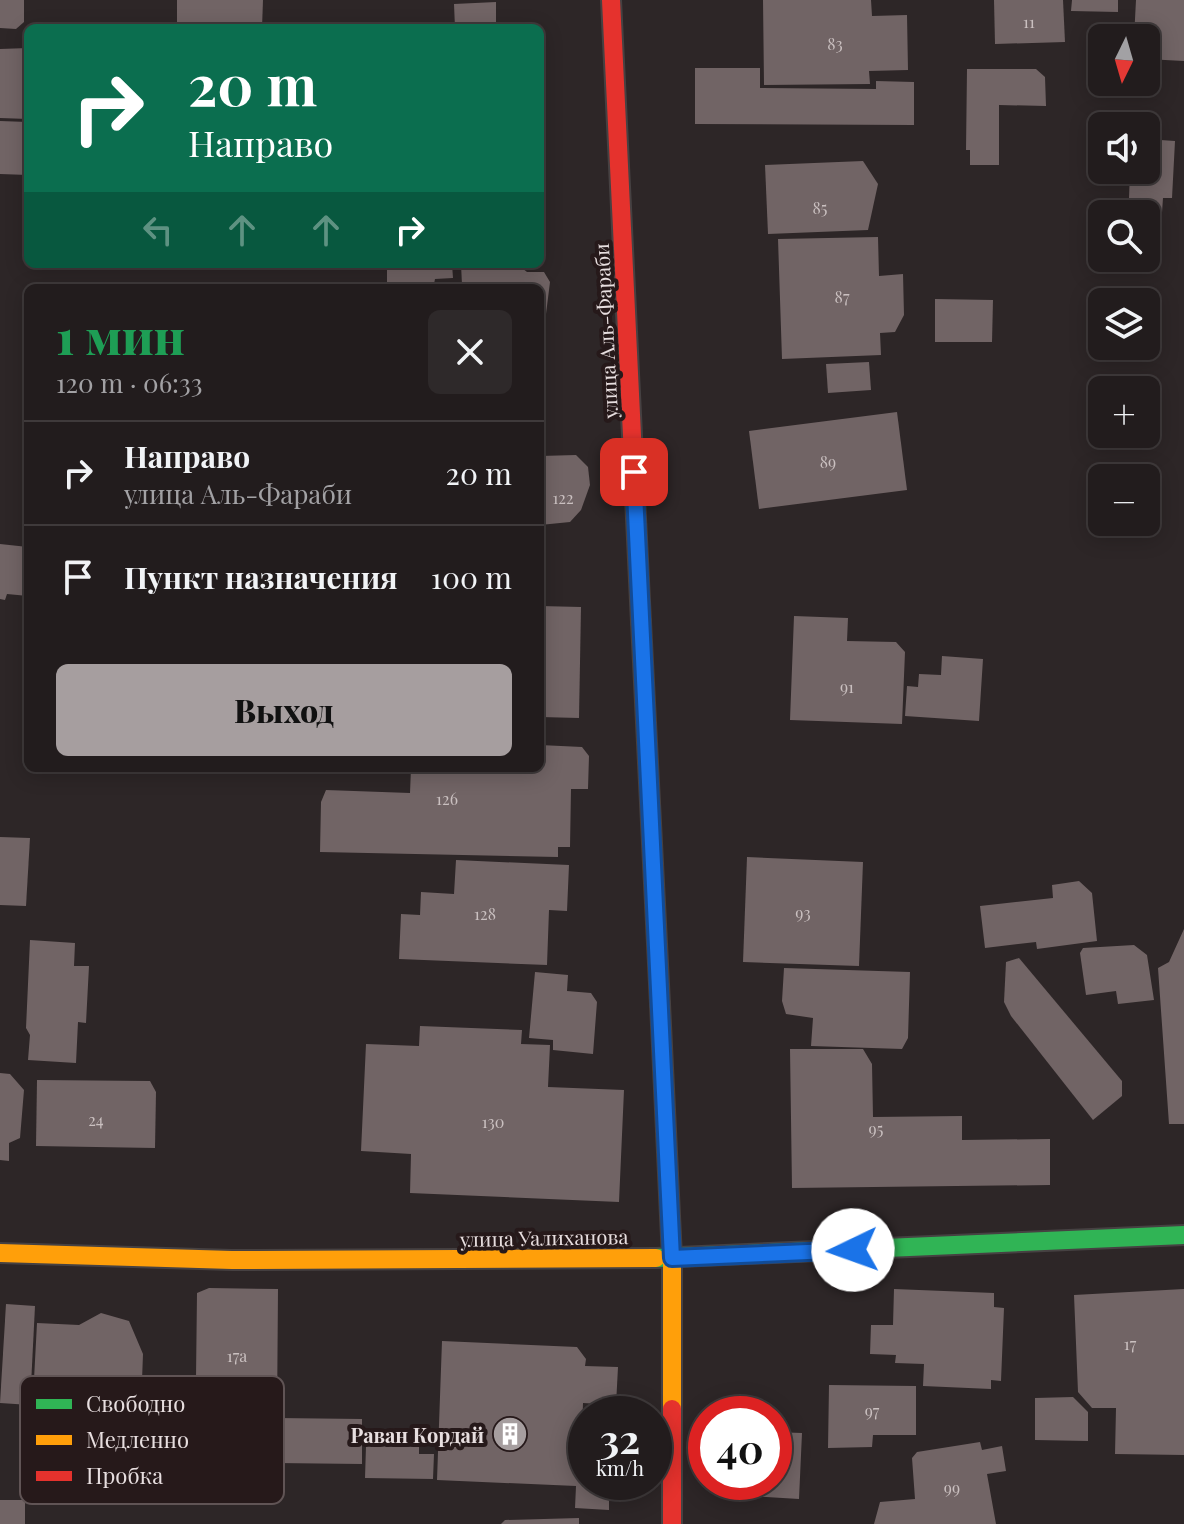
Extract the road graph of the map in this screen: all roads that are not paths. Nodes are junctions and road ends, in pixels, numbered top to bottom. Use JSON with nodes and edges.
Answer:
{"nodes":[{"id":1,"x":611,"y":0,"type":"edge"},
{"id":2,"x":1184,"y":1235,"type":"edge"},
{"id":3,"x":0,"y":1253,"type":"edge"},
{"id":4,"x":672,"y":1258,"type":"junction"},
{"id":5,"x":672,"y":1524,"type":"edge"}],
"edges":[{"from":1,"to":4,"type":"street","name":"улица Аль-Фараби"},
{"from":2,"to":4,"type":"street","name":"улица Уалиханова"},
{"from":3,"to":4,"type":"street","name":"улица Уалиханова"},
{"from":4,"to":5,"type":"street","name":"улица Аль-Фараби"}]}
